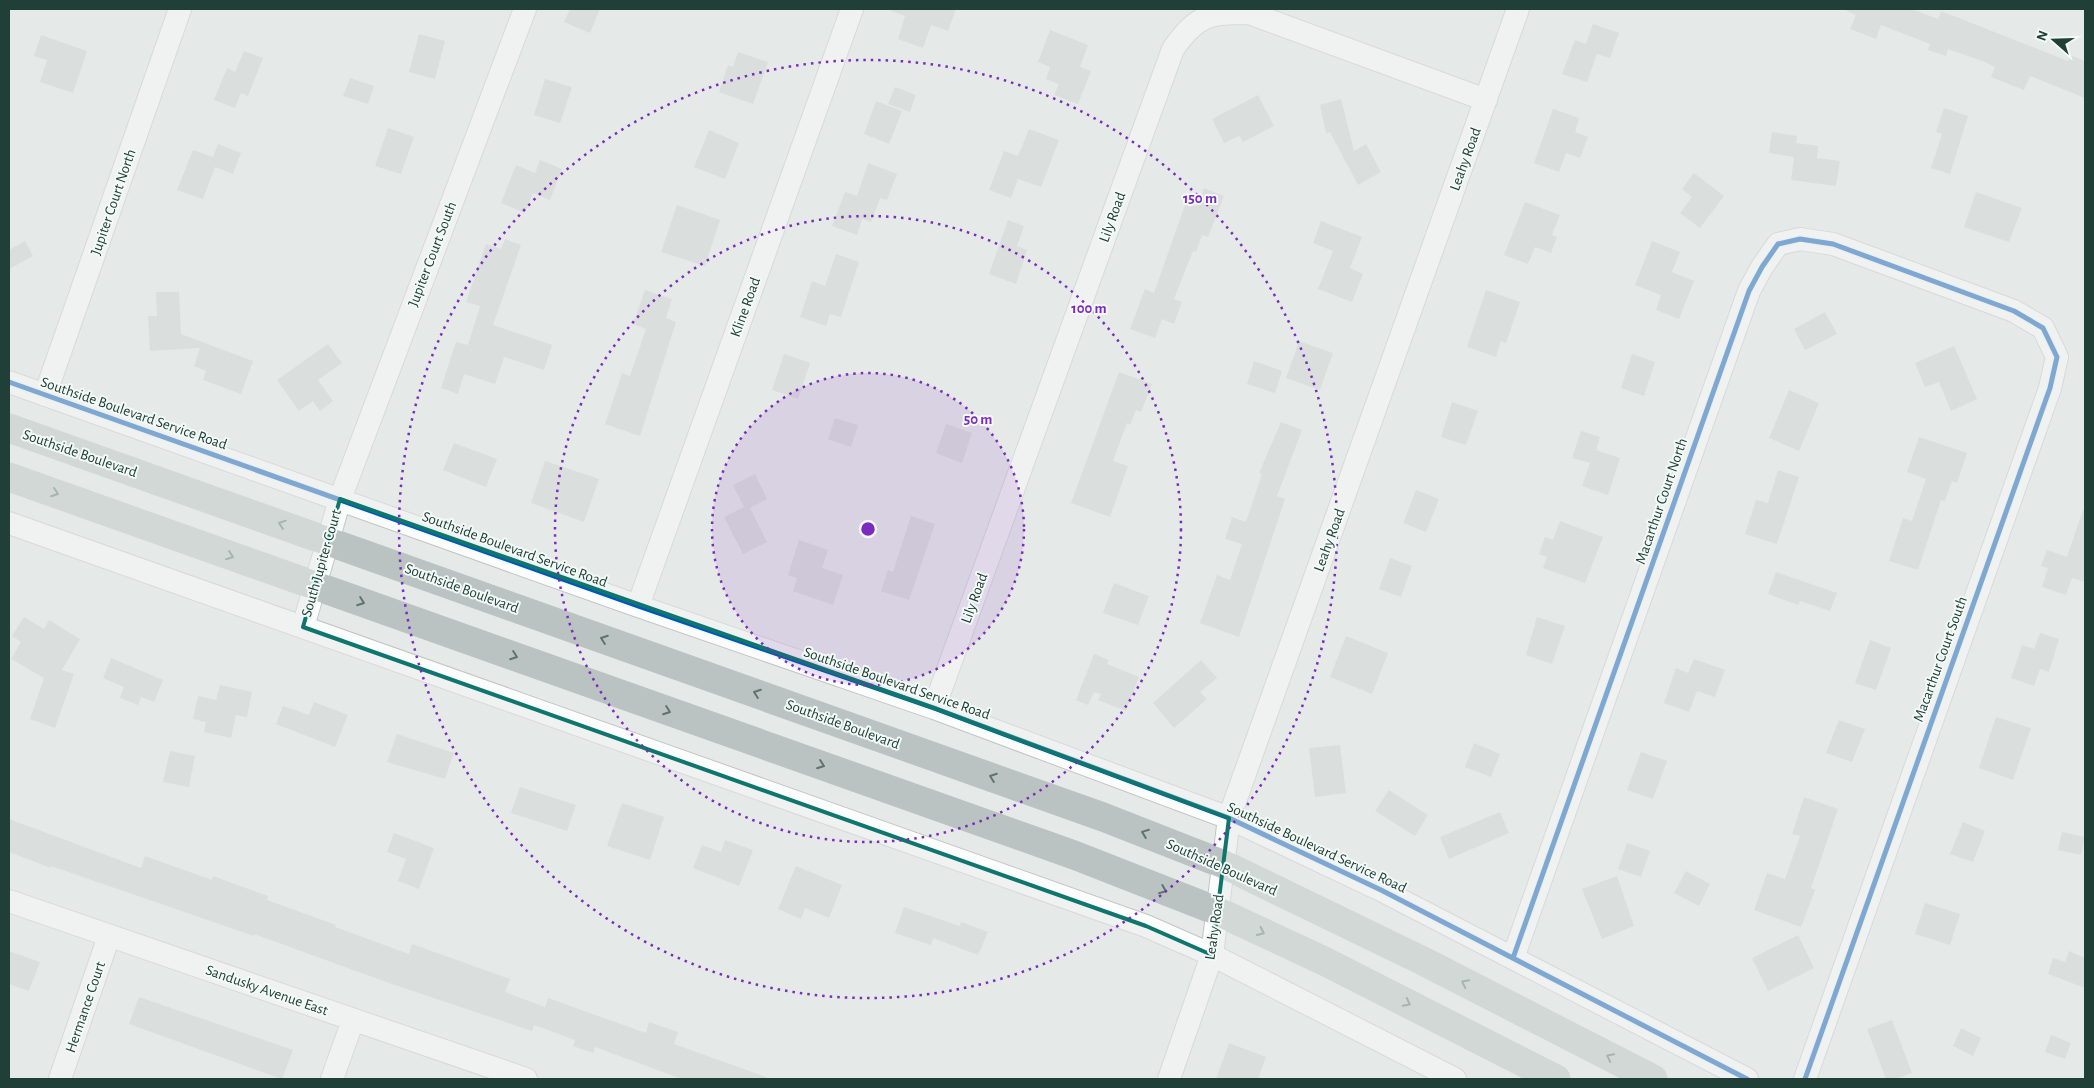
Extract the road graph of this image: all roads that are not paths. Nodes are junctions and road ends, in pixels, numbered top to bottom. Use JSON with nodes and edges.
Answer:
{"nodes":[{"id":1,"x":180,"y":9,"type":"edge"},
{"id":2,"x":525,"y":9,"type":"edge"},
{"id":3,"x":852,"y":9,"type":"edge"},
{"id":4,"x":1518,"y":9,"type":"edge"},
{"id":5,"x":1486,"y":100,"type":"junction"},
{"id":6,"x":1966,"y":292,"type":"joint"},
{"id":7,"x":9,"y":382,"type":"edge"},
{"id":8,"x":45,"y":395,"type":"junction"},
{"id":9,"x":9,"y":428,"type":"edge"},
{"id":10,"x":9,"y":477,"type":"edge"},
{"id":11,"x":340,"y":499,"type":"junction"},
{"id":12,"x":9,"y":523,"type":"edge"},
{"id":13,"x":328,"y":540,"type":"junction"},
{"id":14,"x":315,"y":586,"type":"junction"},
{"id":15,"x":638,"y":606,"type":"junction"},
{"id":16,"x":303,"y":627,"type":"junction"},
{"id":17,"x":934,"y":708,"type":"junction"},
{"id":18,"x":1229,"y":818,"type":"junction"},
{"id":19,"x":1223,"y":864,"type":"junction"},
{"id":20,"x":9,"y":901,"type":"edge"},
{"id":21,"x":1216,"y":912,"type":"junction"},
{"id":22,"x":109,"y":936,"type":"junction"},
{"id":23,"x":1212,"y":955,"type":"junction"},
{"id":24,"x":1513,"y":958,"type":"junction"},
{"id":25,"x":353,"y":1020,"type":"junction"},
{"id":26,"x":60,"y":1079,"type":"edge"},
{"id":27,"x":332,"y":1079,"type":"edge"},
{"id":28,"x":526,"y":1079,"type":"edge"},
{"id":29,"x":1169,"y":1079,"type":"edge"},
{"id":30,"x":1455,"y":1079,"type":"edge"},
{"id":31,"x":1556,"y":1079,"type":"edge"},
{"id":32,"x":1653,"y":1079,"type":"edge"},
{"id":33,"x":1747,"y":1079,"type":"edge"},
{"id":34,"x":1805,"y":1079,"type":"edge"}],
"edges":[{"from":1,"to":8,"type":"street","name":"Jupiter Court North"},
{"from":2,"to":11,"type":"street","name":"Jupiter Court South"},
{"from":3,"to":15,"type":"street","name":"Kline Road"},
{"from":4,"to":5,"type":"street","name":"Leahy Road"},
{"from":5,"to":17,"type":"street","name":"Lily Road"},
{"from":5,"to":18,"type":"street","name":"Leahy Road"},
{"from":6,"to":24,"type":"street","name":"Macarthur Court North"},
{"from":6,"to":34,"type":"street","name":"Macarthur Court South"},
{"from":7,"to":8,"type":"street","name":"Southside Boulevard Service Road"},
{"from":8,"to":11,"type":"street","name":"Southside Boulevard Service Road"},
{"from":13,"to":9,"type":"highway","name":"Southside Boulevard","one_way":true},
{"from":10,"to":14,"type":"highway","one_way":true},
{"from":11,"to":13,"type":"street","name":"South Jupiter Court"},
{"from":11,"to":15,"type":"street","name":"Southside Boulevard Service Road"},
{"from":12,"to":16,"type":"street"},
{"from":13,"to":14,"type":"street","name":"South Jupiter Court"},
{"from":19,"to":13,"type":"highway","name":"Southside Boulevard","one_way":true},
{"from":14,"to":16,"type":"street","name":"South Jupiter Court"},
{"from":14,"to":21,"type":"highway","one_way":true},
{"from":15,"to":17,"type":"street","name":"Southside Boulevard Service Road"},
{"from":16,"to":23,"type":"street"},
{"from":17,"to":18,"type":"street","name":"Southside Boulevard Service Road"},
{"from":18,"to":19,"type":"street","name":"Leahy Road"},
{"from":18,"to":24,"type":"street","name":"Southside Boulevard Service Road"},
{"from":19,"to":21,"type":"street","name":"Leahy Road"},
{"from":32,"to":19,"type":"highway","name":"Southside Boulevard","one_way":true},
{"from":20,"to":22,"type":"street","name":"Sandusky Avenue East"},
{"from":21,"to":23,"type":"street","name":"Leahy Road"},
{"from":21,"to":31,"type":"highway","one_way":true},
{"from":22,"to":25,"type":"street","name":"Sandusky Avenue East"},
{"from":22,"to":26,"type":"street","name":"Hermance Court"},
{"from":23,"to":29,"type":"street","name":"Leahy Road"},
{"from":23,"to":30,"type":"street"},
{"from":24,"to":33,"type":"street","name":"Southside Boulevard Service Road"},
{"from":25,"to":27,"type":"street"},
{"from":25,"to":28,"type":"street","name":"Sandusky Avenue East"}]}
